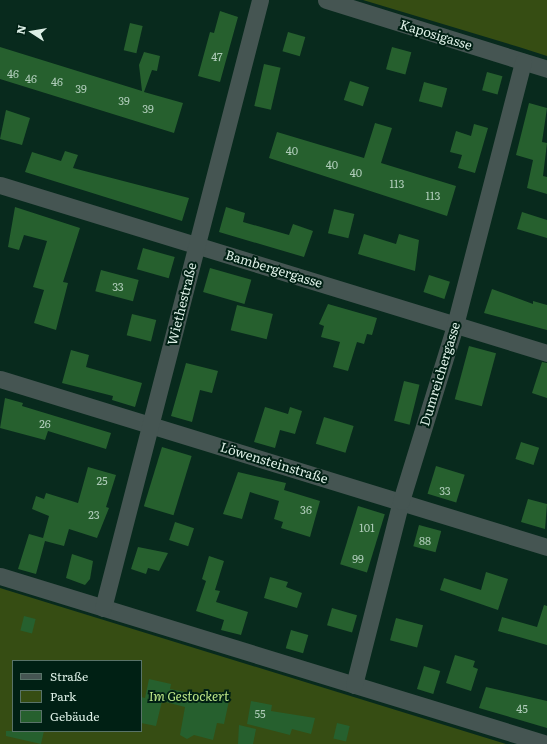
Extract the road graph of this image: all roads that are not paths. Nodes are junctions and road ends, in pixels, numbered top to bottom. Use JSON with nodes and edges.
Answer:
{"nodes":[{"id":1,"x":260,"y":0,"type":"edge"},
{"id":2,"x":326,"y":0,"type":"edge"},
{"id":3,"x":523,"y":62,"type":"junction"},
{"id":4,"x":547,"y":69,"type":"edge"},
{"id":5,"x":0,"y":185,"type":"edge"},
{"id":6,"x":196,"y":245,"type":"junction"},
{"id":7,"x":455,"y":325,"type":"junction"},
{"id":8,"x":547,"y":353,"type":"edge"},
{"id":9,"x":0,"y":379,"type":"edge"},
{"id":10,"x":151,"y":425,"type":"junction"},
{"id":11,"x":401,"y":501,"type":"junction"},
{"id":12,"x":547,"y":547,"type":"edge"},
{"id":13,"x":0,"y":576,"type":"edge"},
{"id":14,"x":103,"y":608,"type":"junction"},
{"id":15,"x":354,"y":685,"type":"junction"},
{"id":16,"x":547,"y":744,"type":"edge"}],
"edges":[{"from":1,"to":6,"type":"street","name":"Wiethestraße"},
{"from":2,"to":3,"type":"street","name":"Kaposigasse"},
{"from":3,"to":4,"type":"street","name":"Kaposigasse"},
{"from":3,"to":7,"type":"street","name":"Dumreichergasse"},
{"from":5,"to":6,"type":"street","name":"Bambergergasse"},
{"from":6,"to":7,"type":"street","name":"Bambergergasse"},
{"from":6,"to":10,"type":"street","name":"Wiethestraße"},
{"from":7,"to":8,"type":"street","name":"Bambergergasse"},
{"from":7,"to":11,"type":"street","name":"Dumreichergasse"},
{"from":9,"to":10,"type":"street","name":"Löwensteinstraße"},
{"from":10,"to":11,"type":"street","name":"Löwensteinstraße"},
{"from":10,"to":14,"type":"street","name":"Wiethestraße"},
{"from":11,"to":12,"type":"street","name":"Löwensteinstraße"},
{"from":11,"to":15,"type":"street","name":"Dumreichergasse"},
{"from":13,"to":14,"type":"street"},
{"from":14,"to":15,"type":"street"},
{"from":15,"to":16,"type":"street"}]}
